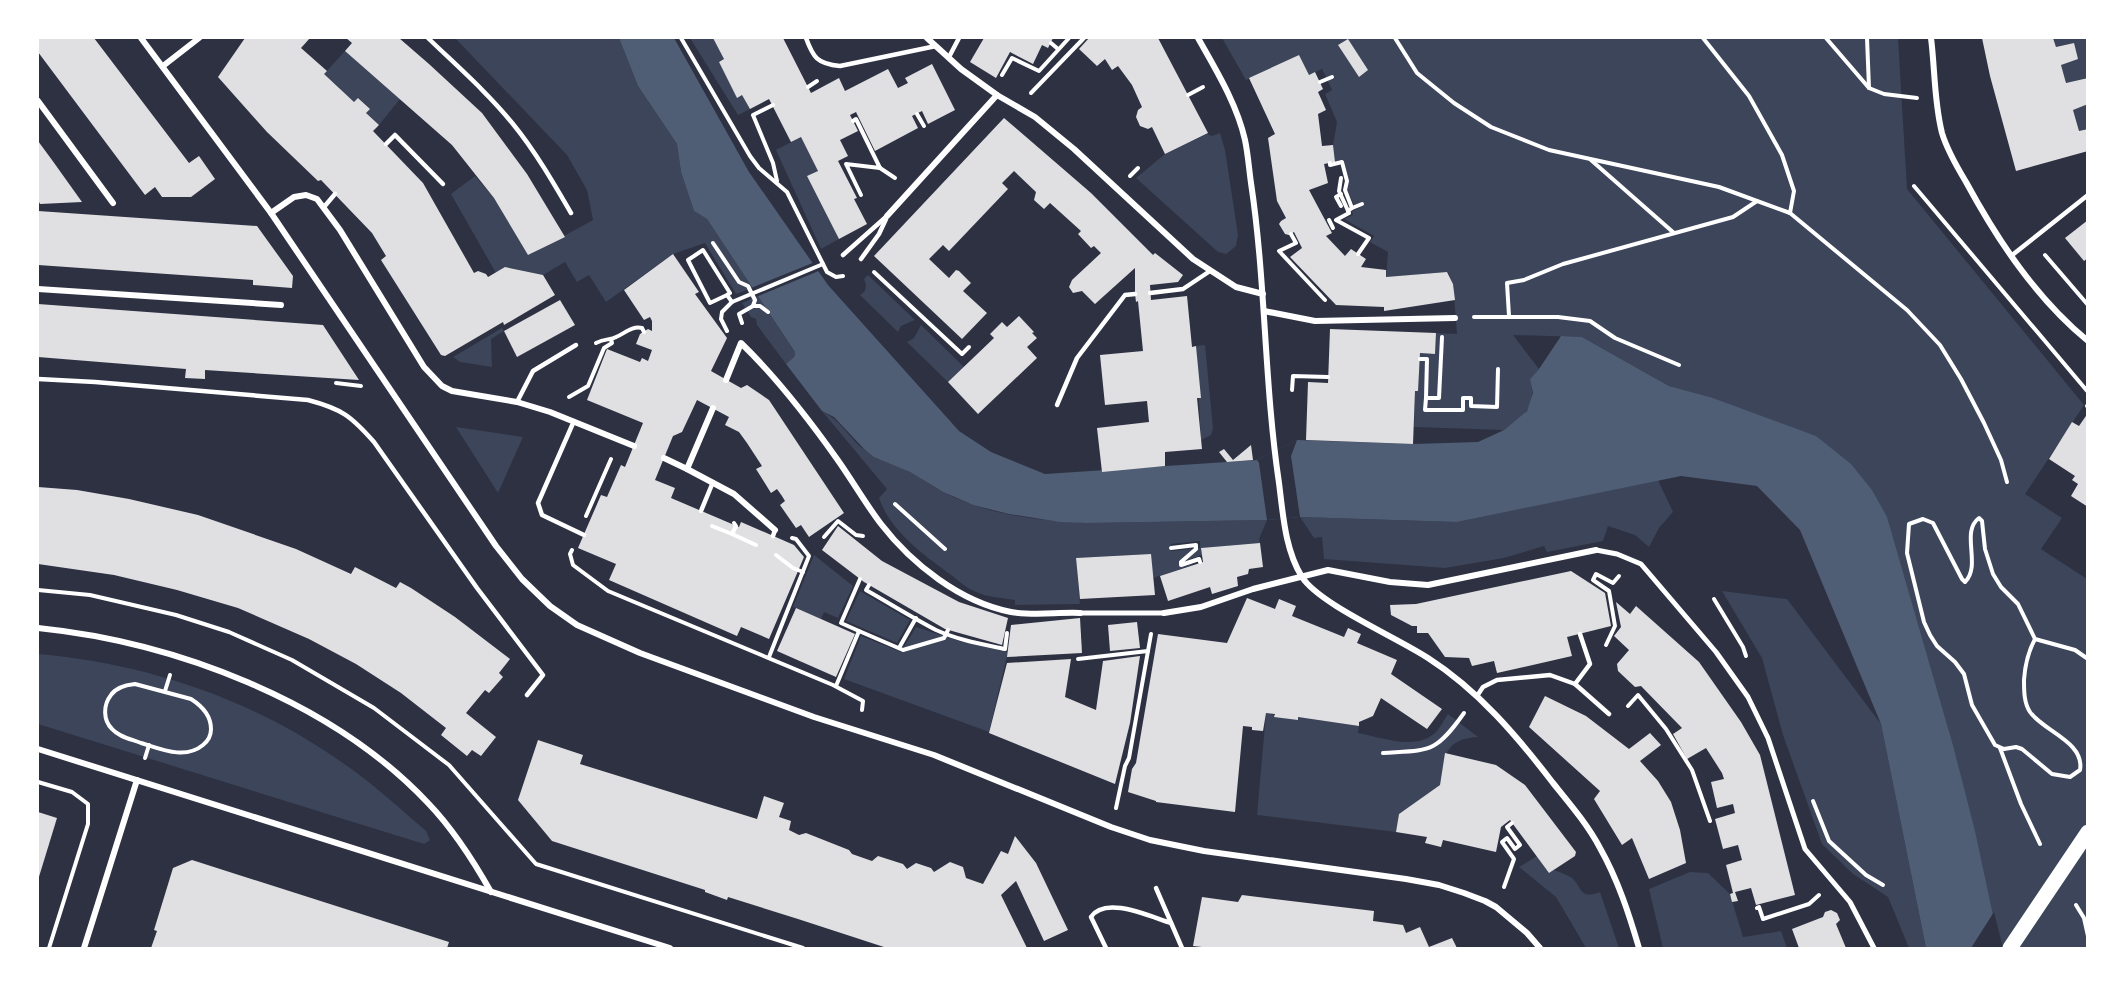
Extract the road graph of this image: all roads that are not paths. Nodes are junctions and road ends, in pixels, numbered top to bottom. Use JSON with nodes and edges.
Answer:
{"nodes":[{"id":1,"x":141,"y":38,"type":"edge"},
{"id":2,"x":199,"y":38,"type":"edge"},
{"id":3,"x":428,"y":38,"type":"edge"},
{"id":4,"x":806,"y":38,"type":"edge"},
{"id":5,"x":927,"y":38,"type":"edge"},
{"id":6,"x":958,"y":38,"type":"edge"},
{"id":7,"x":1198,"y":38,"type":"edge"},
{"id":8,"x":1931,"y":38,"type":"edge"},
{"id":9,"x":936,"y":46,"type":"junction"},
{"id":10,"x":949,"y":57,"type":"junction"},
{"id":11,"x":163,"y":66,"type":"junction"},
{"id":12,"x":994,"y":93,"type":"junction"},
{"id":13,"x":38,"y":101,"type":"edge"},
{"id":14,"x":386,"y":144,"type":"dead end"},
{"id":15,"x":443,"y":184,"type":"dead end"},
{"id":16,"x":335,"y":194,"type":"dead end"},
{"id":17,"x":2088,"y":195,"type":"edge"},
{"id":18,"x":113,"y":203,"type":"dead end"},
{"id":19,"x":324,"y":207,"type":"junction"},
{"id":20,"x":271,"y":213,"type":"junction"},
{"id":21,"x":571,"y":213,"type":"dead end"},
{"id":22,"x":887,"y":216,"type":"junction"},
{"id":23,"x":843,"y":255,"type":"dead end"},
{"id":24,"x":2011,"y":256,"type":"junction"},
{"id":25,"x":861,"y":259,"type":"road end"},
{"id":26,"x":1210,"y":272,"type":"junction"},
{"id":27,"x":38,"y":289,"type":"edge"},
{"id":28,"x":1150,"y":293,"type":"dead end"},
{"id":29,"x":1135,"y":294,"type":"dead end"},
{"id":30,"x":1263,"y":294,"type":"junction"},
{"id":31,"x":281,"y":305,"type":"dead end"},
{"id":32,"x":1264,"y":311,"type":"junction"},
{"id":33,"x":1455,"y":318,"type":"road end"},
{"id":34,"x":2088,"y":341,"type":"edge"},
{"id":35,"x":576,"y":345,"type":"dead end"},
{"id":36,"x":38,"y":379,"type":"edge"},
{"id":37,"x":726,"y":380,"type":"dead end"},
{"id":38,"x":518,"y":402,"type":"junction"},
{"id":39,"x":1056,"y":405,"type":"dead end"},
{"id":40,"x":713,"y":408,"type":"dead end"},
{"id":41,"x":574,"y":421,"type":"junction"},
{"id":42,"x":634,"y":446,"type":"dead end"},
{"id":43,"x":664,"y":458,"type":"dead end"},
{"id":44,"x":687,"y":469,"type":"junction"},
{"id":45,"x":713,"y":482,"type":"junction"},
{"id":46,"x":701,"y":511,"type":"dead end"},
{"id":47,"x":582,"y":533,"type":"road end"},
{"id":48,"x":774,"y":533,"type":"dead end"},
{"id":49,"x":1596,"y":550,"type":"joint"},
{"id":50,"x":1302,"y":576,"type":"junction"},
{"id":51,"x":1080,"y":613,"type":"joint"},
{"id":52,"x":1164,"y":613,"type":"joint"},
{"id":53,"x":38,"y":628,"type":"edge"},
{"id":54,"x":1580,"y":634,"type":"dead end"},
{"id":55,"x":1575,"y":684,"type":"junction"},
{"id":56,"x":527,"y":695,"type":"dead end"},
{"id":57,"x":1477,"y":696,"type":"junction"},
{"id":58,"x":1609,"y":714,"type":"dead end"},
{"id":59,"x":38,"y":748,"type":"edge"},
{"id":60,"x":137,"y":780,"type":"junction"},
{"id":61,"x":2088,"y":832,"type":"edge"},
{"id":62,"x":1156,"y":888,"type":"dead end"},
{"id":63,"x":491,"y":892,"type":"junction"},
{"id":64,"x":1171,"y":923,"type":"junction"},
{"id":65,"x":84,"y":948,"type":"edge"},
{"id":66,"x":670,"y":948,"type":"edge"},
{"id":67,"x":1106,"y":948,"type":"edge"},
{"id":68,"x":1182,"y":948,"type":"edge"},
{"id":69,"x":1540,"y":948,"type":"edge"},
{"id":70,"x":1640,"y":948,"type":"edge"},
{"id":71,"x":1874,"y":948,"type":"edge"},
{"id":72,"x":2010,"y":948,"type":"edge"}],
"edges":[{"from":1,"to":11,"type":"street"},
{"from":2,"to":11,"type":"street"},
{"from":3,"to":21,"type":"lane"},
{"from":4,"to":9,"type":"lane"},
{"from":5,"to":9,"type":"street"},
{"from":6,"to":10,"type":"lane"},
{"from":7,"to":30,"type":"street"},
{"from":8,"to":24,"type":"street"},
{"from":9,"to":10,"type":"street"},
{"from":10,"to":12,"type":"street"},
{"from":11,"to":20,"type":"street"},
{"from":12,"to":22,"type":"street"},
{"from":12,"to":26,"type":"street"},
{"from":13,"to":18,"type":"street"},
{"from":14,"to":15,"type":"lane"},
{"from":16,"to":19,"type":"lane"},
{"from":17,"to":24,"type":"lane"},
{"from":19,"to":20,"type":"street"},
{"from":19,"to":38,"type":"street"},
{"from":20,"to":69,"type":"street"},
{"from":22,"to":23,"type":"lane"},
{"from":22,"to":25,"type":"lane"},
{"from":24,"to":34,"type":"street"},
{"from":26,"to":28,"type":"lane"},
{"from":26,"to":30,"type":"street"},
{"from":27,"to":31,"type":"street"},
{"from":29,"to":39,"type":"lane"},
{"from":30,"to":32,"type":"street"},
{"from":32,"to":33,"type":"street"},
{"from":32,"to":50,"type":"street"},
{"from":35,"to":38,"type":"lane"},
{"from":36,"to":56,"type":"lane"},
{"from":37,"to":51,"type":"street"},
{"from":38,"to":41,"type":"street"},
{"from":40,"to":44,"type":"street"},
{"from":41,"to":42,"type":"street"},
{"from":41,"to":47,"type":"lane"},
{"from":43,"to":44,"type":"street"},
{"from":44,"to":45,"type":"street"},
{"from":45,"to":46,"type":"lane"},
{"from":45,"to":48,"type":"street"},
{"from":49,"to":50,"type":"street"},
{"from":49,"to":71,"type":"street"},
{"from":50,"to":52,"type":"street"},
{"from":50,"to":57,"type":"street"},
{"from":51,"to":52,"type":"street"},
{"from":53,"to":63,"type":"street"},
{"from":54,"to":55,"type":"lane"},
{"from":55,"to":57,"type":"lane"},
{"from":55,"to":58,"type":"lane"},
{"from":57,"to":70,"type":"street"},
{"from":59,"to":60,"type":"street"},
{"from":60,"to":63,"type":"street"},
{"from":60,"to":65,"type":"street"},
{"from":61,"to":72,"type":"main road"},
{"from":62,"to":64,"type":"lane"},
{"from":63,"to":66,"type":"street"},
{"from":64,"to":67,"type":"lane"},
{"from":64,"to":68,"type":"lane"}]}
